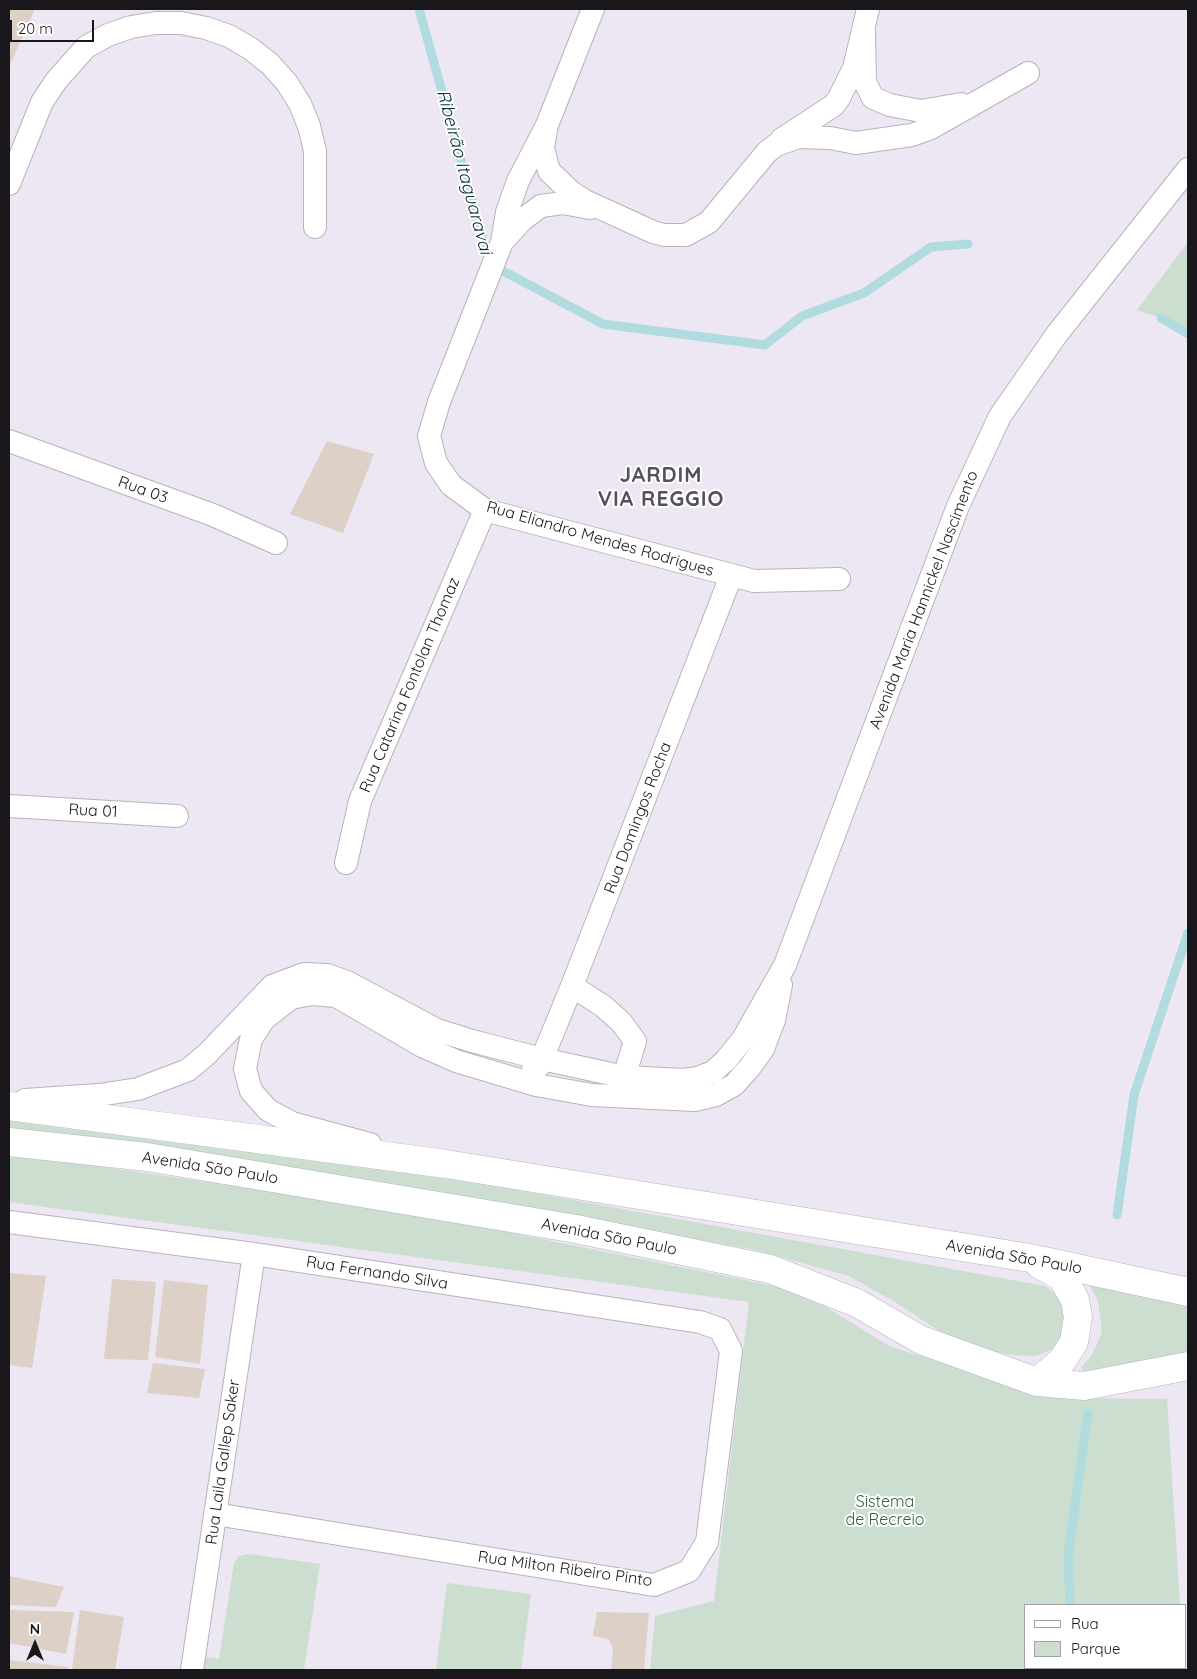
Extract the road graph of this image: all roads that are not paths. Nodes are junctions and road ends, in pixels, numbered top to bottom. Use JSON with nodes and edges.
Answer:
{"nodes":[{"id":1,"x":593,"y":9,"type":"edge"},
{"id":2,"x":868,"y":9,"type":"edge"},
{"id":3,"x":864,"y":32,"type":"junction"},
{"id":4,"x":1028,"y":73,"type":"dead end"},
{"id":5,"x":873,"y":98,"type":"junction"},
{"id":6,"x":985,"y":98,"type":"junction"},
{"id":7,"x":836,"y":101,"type":"junction"},
{"id":8,"x":547,"y":125,"type":"junction"},
{"id":9,"x":857,"y":142,"type":"junction"},
{"id":10,"x":776,"y":145,"type":"junction"},
{"id":11,"x":1188,"y":169,"type":"edge"},
{"id":12,"x":551,"y":173,"type":"junction"},
{"id":13,"x":519,"y":178,"type":"junction"},
{"id":14,"x":9,"y":184,"type":"edge"},
{"id":15,"x":544,"y":205,"type":"junction"},
{"id":16,"x":613,"y":214,"type":"junction"},
{"id":17,"x":316,"y":227,"type":"dead end"},
{"id":18,"x":500,"y":247,"type":"junction"},
{"id":19,"x":9,"y":441,"type":"edge"},
{"id":20,"x":485,"y":510,"type":"junction"},
{"id":21,"x":276,"y":543,"type":"dead end"},
{"id":22,"x":731,"y":576,"type":"junction"},
{"id":23,"x":839,"y":579,"type":"dead end"},
{"id":24,"x":9,"y":806,"type":"edge"},
{"id":25,"x":177,"y":816,"type":"dead end"},
{"id":26,"x":346,"y":863,"type":"dead end"},
{"id":27,"x":572,"y":986,"type":"junction"},
{"id":28,"x":422,"y":1046,"type":"junction"},
{"id":29,"x":542,"y":1058,"type":"junction"},
{"id":30,"x":621,"y":1087,"type":"junction"},
{"id":31,"x":9,"y":1101,"type":"edge"},
{"id":32,"x":9,"y":1106,"type":"edge"},
{"id":33,"x":9,"y":1142,"type":"edge"},
{"id":34,"x":446,"y":1164,"type":"junction"},
{"id":35,"x":9,"y":1222,"type":"edge"},
{"id":36,"x":254,"y":1254,"type":"junction"},
{"id":37,"x":1030,"y":1258,"type":"junction"},
{"id":38,"x":1188,"y":1292,"type":"edge"},
{"id":39,"x":731,"y":1351,"type":"joint"},
{"id":40,"x":1188,"y":1366,"type":"edge"},
{"id":41,"x":1037,"y":1382,"type":"junction"},
{"id":42,"x":215,"y":1514,"type":"junction"},
{"id":43,"x":192,"y":1670,"type":"edge"}],
"edges":[{"from":1,"to":8,"type":"street","name":"Rua Eliandro Mendes Rodrigues"},
{"from":2,"to":3,"type":"street"},
{"from":3,"to":5,"type":"street"},
{"from":3,"to":7,"type":"street"},
{"from":4,"to":6,"type":"street"},
{"from":5,"to":6,"type":"street"},
{"from":5,"to":7,"type":"street"},
{"from":5,"to":9,"type":"street"},
{"from":6,"to":9,"type":"street"},
{"from":7,"to":9,"type":"street"},
{"from":7,"to":10,"type":"street"},
{"from":8,"to":12,"type":"street"},
{"from":8,"to":13,"type":"street","name":"Rua Eliandro Mendes Rodrigues"},
{"from":9,"to":10,"type":"street"},
{"from":10,"to":16,"type":"street"},
{"from":11,"to":30,"type":"street","name":"Avenida Maria Hannickel Nascimento"},
{"from":12,"to":13,"type":"street"},
{"from":12,"to":15,"type":"street"},
{"from":12,"to":16,"type":"street"},
{"from":13,"to":15,"type":"street"},
{"from":13,"to":18,"type":"street","name":"Rua Eliandro Mendes Rodrigues"},
{"from":14,"to":17,"type":"street"},
{"from":15,"to":16,"type":"street"},
{"from":15,"to":18,"type":"street"},
{"from":18,"to":20,"type":"street","name":"Rua Eliandro Mendes Rodrigues"},
{"from":19,"to":21,"type":"street","name":"Rua 03"},
{"from":20,"to":22,"type":"street","name":"Rua Eliandro Mendes Rodrigues"},
{"from":20,"to":26,"type":"street","name":"Rua Catarina Fontolan Thomaz"},
{"from":22,"to":23,"type":"street","name":"Rua Eliandro Mendes Rodrigues"},
{"from":22,"to":27,"type":"street","name":"Rua Domingos Rocha"},
{"from":24,"to":25,"type":"street","name":"Rua 01"},
{"from":27,"to":29,"type":"street","name":"Rua Domingos Rocha"},
{"from":27,"to":30,"type":"street"},
{"from":28,"to":29,"type":"street","name":"Avenida Maria Hannickel Nascimento"},
{"from":28,"to":30,"type":"street","name":"Avenida Maria Hannickel Nascimento"},
{"from":28,"to":34,"type":"street","name":"Avenida Maria Hannickel Nascimento"},
{"from":29,"to":30,"type":"street","name":"Avenida Maria Hannickel Nascimento"},
{"from":29,"to":31,"type":"street","name":"Avenida Maria Hannickel Nascimento"},
{"from":32,"to":34,"type":"main road","name":"Avenida São Paulo"},
{"from":33,"to":41,"type":"main road","name":"Avenida São Paulo"},
{"from":34,"to":37,"type":"main road","name":"Avenida São Paulo"},
{"from":35,"to":36,"type":"street","name":"Rua Fernando Silva"},
{"from":36,"to":39,"type":"street","name":"Rua Fernando Silva"},
{"from":36,"to":42,"type":"street","name":"Rua Laila Gallep Saker"},
{"from":37,"to":38,"type":"main road","name":"Avenida São Paulo"},
{"from":37,"to":41,"type":"main road"},
{"from":39,"to":42,"type":"street","name":"Rua Milton Ribeiro Pinto"},
{"from":40,"to":41,"type":"main road","name":"Avenida São Paulo"},
{"from":42,"to":43,"type":"street","name":"Rua Laila Gallep Saker"}]}
